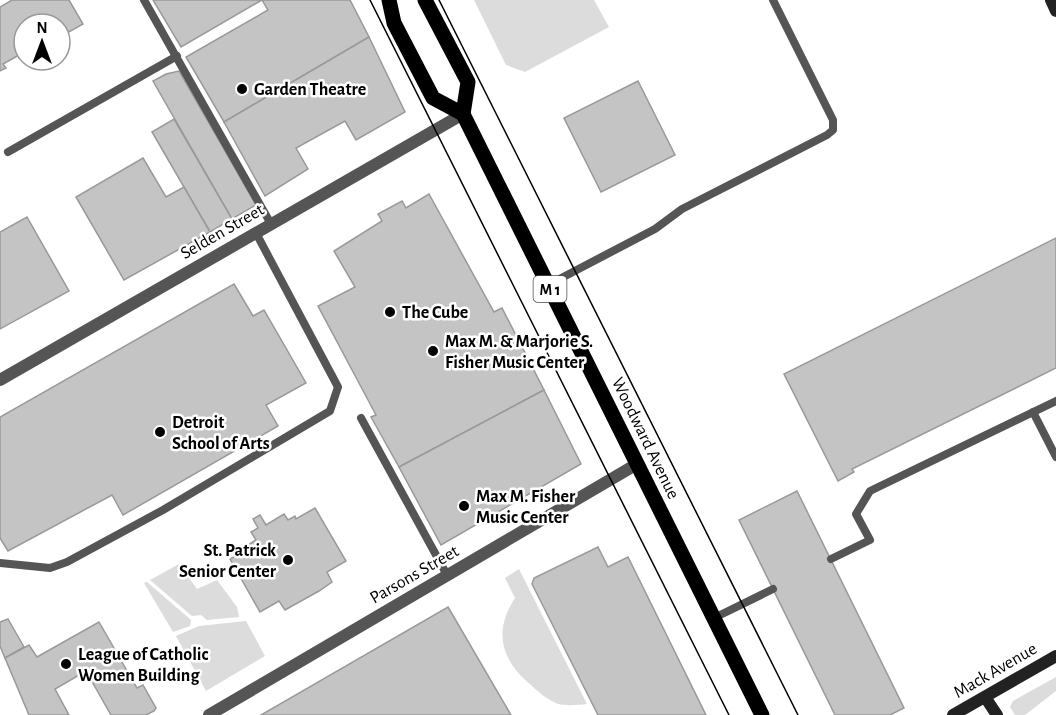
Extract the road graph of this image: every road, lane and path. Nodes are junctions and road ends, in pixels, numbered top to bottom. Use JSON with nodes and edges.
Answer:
{"nodes":[{"id":1,"x":144,"y":0,"type":"edge"},
{"id":2,"x":389,"y":0,"type":"edge"},
{"id":3,"x":425,"y":0,"type":"edge"},
{"id":4,"x":773,"y":0,"type":"edge"},
{"id":5,"x":1051,"y":0,"type":"edge"},
{"id":6,"x":1056,"y":11,"type":"edge"},
{"id":7,"x":177,"y":56,"type":"junction"},
{"id":8,"x":463,"y":114,"type":"junction"},
{"id":9,"x":8,"y":152,"type":"dead end"},
{"id":10,"x":271,"y":224,"type":"junction"},
{"id":11,"x":256,"y":233,"type":"junction"},
{"id":12,"x":548,"y":285,"type":"junction"},
{"id":13,"x":0,"y":380,"type":"edge"},
{"id":14,"x":1056,"y":401,"type":"edge"},
{"id":15,"x":1033,"y":412,"type":"junction"},
{"id":16,"x":361,"y":418,"type":"dead end"},
{"id":17,"x":1056,"y":457,"type":"edge"},
{"id":18,"x":637,"y":464,"type":"junction"},
{"id":19,"x":831,"y":559,"type":"dead end"},
{"id":20,"x":0,"y":563,"type":"edge"},
{"id":21,"x":447,"y":575,"type":"junction"},
{"id":22,"x":773,"y":589,"type":"dead end"},
{"id":23,"x":714,"y":618,"type":"junction"},
{"id":24,"x":1056,"y":656,"type":"edge"},
{"id":25,"x":985,"y":697,"type":"junction"},
{"id":26,"x":209,"y":715,"type":"edge"},
{"id":27,"x":762,"y":715,"type":"edge"},
{"id":28,"x":953,"y":715,"type":"edge"},
{"id":29,"x":996,"y":715,"type":"edge"}],
"edges":[{"from":1,"to":7,"type":"lane"},
{"from":2,"to":8,"type":"main road"},
{"from":3,"to":8,"type":"main road"},
{"from":4,"to":12,"type":"lane"},
{"from":5,"to":6,"type":"main road"},
{"from":7,"to":9,"type":"lane"},
{"from":7,"to":10,"type":"lane"},
{"from":8,"to":10,"type":"street","name":"Selden Street"},
{"from":8,"to":12,"type":"main road","name":"Woodward Avenue","number":"M 1"},
{"from":10,"to":11,"type":"street","name":"Selden Street"},
{"from":11,"to":13,"type":"street","name":"Selden Street"},
{"from":11,"to":20,"type":"lane"},
{"from":12,"to":18,"type":"main road","name":"Woodward Avenue","number":"M 1"},
{"from":14,"to":15,"type":"lane"},
{"from":15,"to":17,"type":"lane"},
{"from":15,"to":19,"type":"lane"},
{"from":16,"to":21,"type":"lane"},
{"from":18,"to":21,"type":"street","name":"Parsons Street"},
{"from":18,"to":23,"type":"main road","name":"Woodward Avenue","number":"M 1"},
{"from":21,"to":26,"type":"street","name":"Parsons Street"},
{"from":22,"to":23,"type":"lane"},
{"from":23,"to":27,"type":"main road","name":"Woodward Avenue","number":"M 1"},
{"from":24,"to":25,"type":"main road","name":"Mack Avenue"},
{"from":25,"to":28,"type":"main road","name":"Mack Avenue"},
{"from":25,"to":29,"type":"main road"}]}
